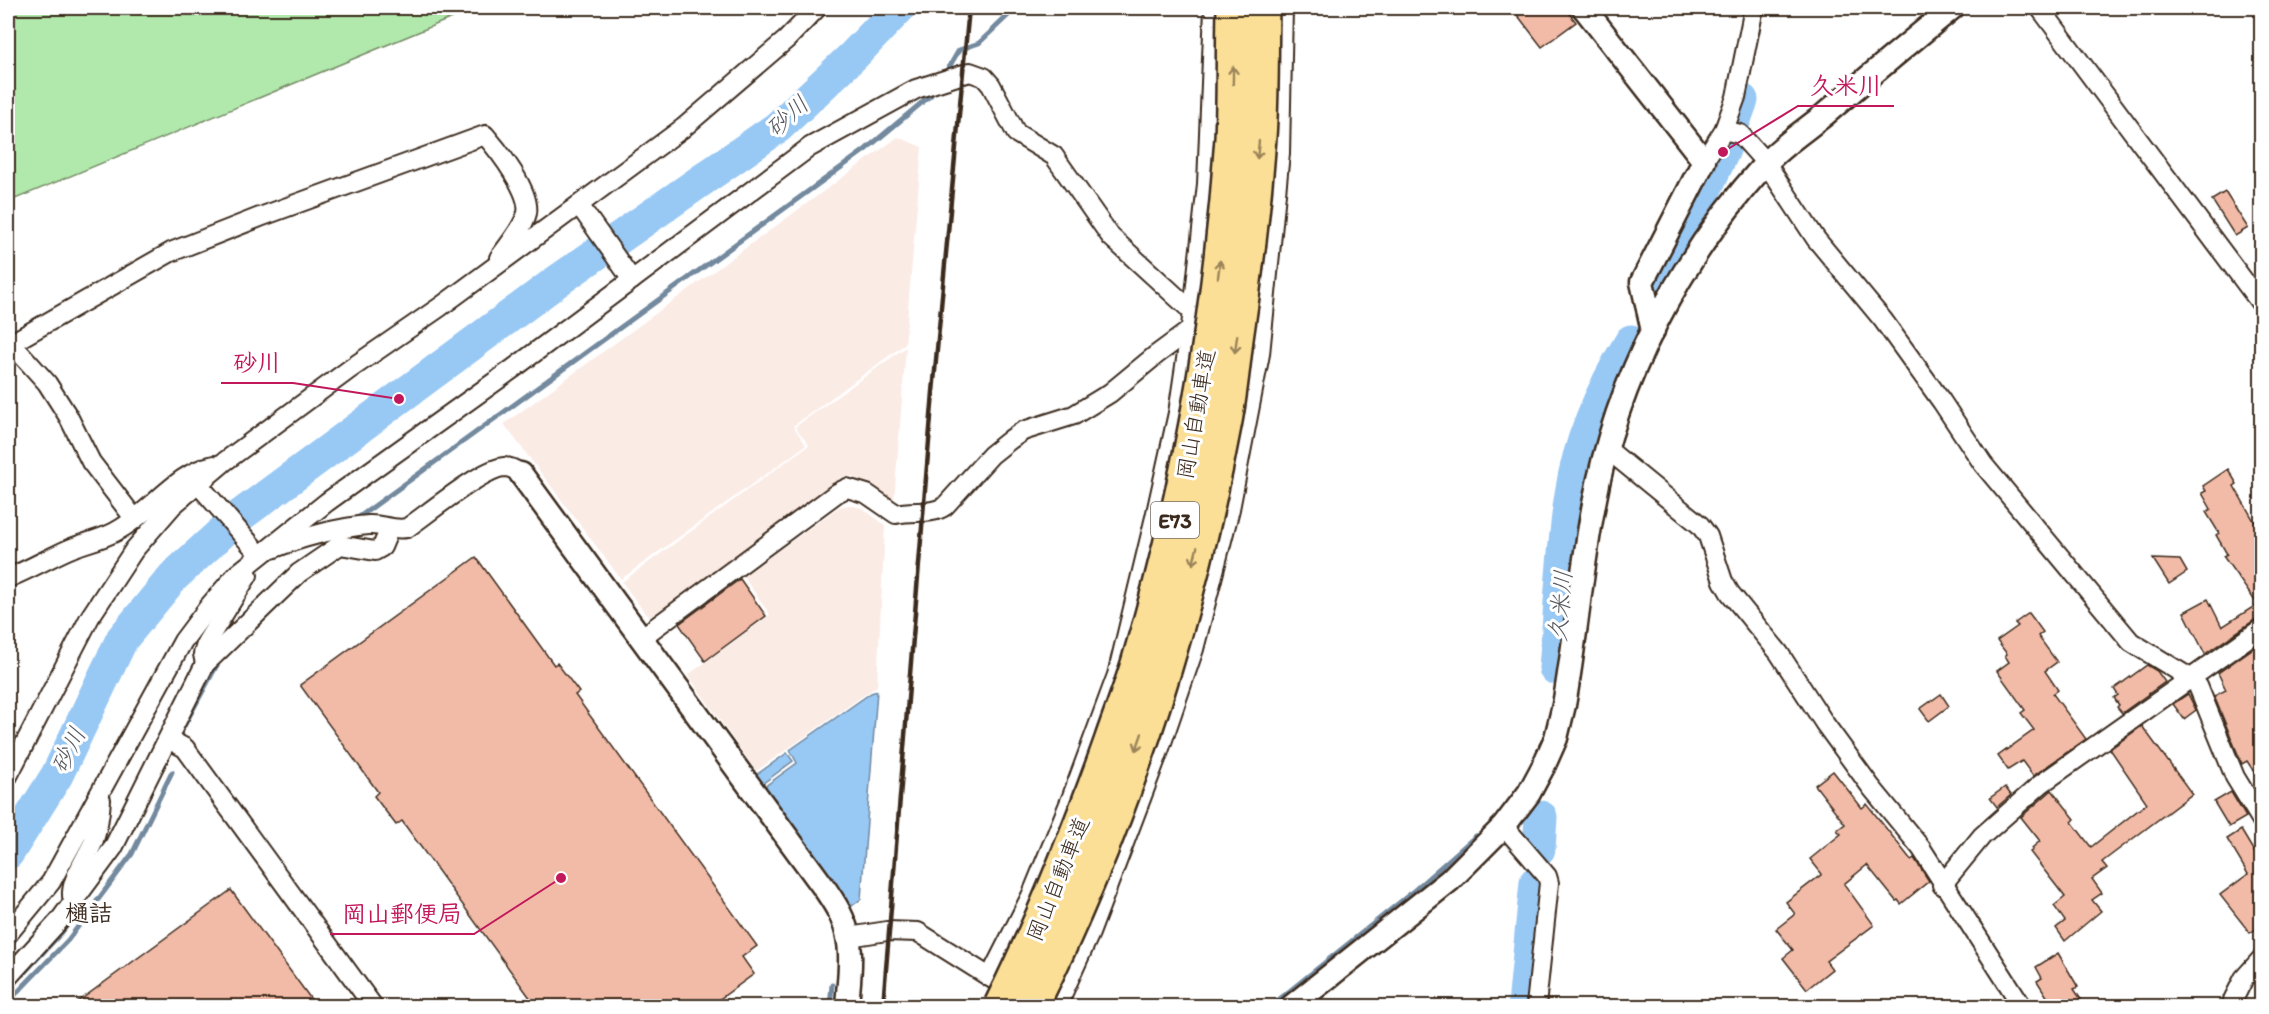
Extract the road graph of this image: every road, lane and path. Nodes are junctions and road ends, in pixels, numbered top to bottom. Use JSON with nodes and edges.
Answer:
{"nodes":[{"id":1,"x":817,"y":8,"type":"edge"},
{"id":2,"x":1214,"y":8,"type":"edge"},
{"id":3,"x":1234,"y":8,"type":"edge"},
{"id":4,"x":1263,"y":8,"type":"edge"},
{"id":5,"x":1283,"y":8,"type":"edge"},
{"id":6,"x":1584,"y":8,"type":"edge"},
{"id":7,"x":1754,"y":8,"type":"edge"},
{"id":8,"x":1952,"y":8,"type":"edge"},
{"id":9,"x":2040,"y":8,"type":"edge"},
{"id":10,"x":1730,"y":132,"type":"junction"},
{"id":11,"x":1704,"y":161,"type":"junction"},
{"id":12,"x":1766,"y":163,"type":"junction"},
{"id":13,"x":581,"y":209,"type":"junction"},
{"id":14,"x":491,"y":269,"type":"junction"},
{"id":15,"x":630,"y":277,"type":"junction"},
{"id":16,"x":2262,"y":305,"type":"edge"},
{"id":17,"x":1193,"y":312,"type":"junction"},
{"id":18,"x":1190,"y":330,"type":"junction"},
{"id":19,"x":1653,"y":331,"type":"junction"},
{"id":20,"x":10,"y":345,"type":"edge"},
{"id":21,"x":1607,"y":449,"type":"junction"},
{"id":22,"x":224,"y":462,"type":"junction"},
{"id":23,"x":520,"y":474,"type":"joint"},
{"id":24,"x":201,"y":487,"type":"junction"},
{"id":25,"x":134,"y":518,"type":"junction"},
{"id":26,"x":390,"y":528,"type":"junction"},
{"id":27,"x":254,"y":556,"type":"junction"},
{"id":28,"x":8,"y":578,"type":"edge"},
{"id":29,"x":2262,"y":628,"type":"edge"},
{"id":30,"x":641,"y":638,"type":"junction"},
{"id":31,"x":205,"y":664,"type":"junction"},
{"id":32,"x":2190,"y":678,"type":"junction"},
{"id":33,"x":173,"y":741,"type":"junction"},
{"id":34,"x":8,"y":776,"type":"edge"},
{"id":35,"x":102,"y":790,"type":"junction"},
{"id":36,"x":2262,"y":821,"type":"edge"},
{"id":37,"x":1504,"y":826,"type":"junction"},
{"id":38,"x":1942,"y":885,"type":"junction"},
{"id":39,"x":74,"y":901,"type":"junction"},
{"id":40,"x":8,"y":934,"type":"edge"},
{"id":41,"x":849,"y":938,"type":"junction"},
{"id":42,"x":2262,"y":958,"type":"edge"},
{"id":43,"x":8,"y":977,"type":"edge"},
{"id":44,"x":2262,"y":978,"type":"edge"},
{"id":45,"x":996,"y":992,"type":"edge"},
{"id":46,"x":2229,"y":1003,"type":"edge"},
{"id":47,"x":373,"y":1006,"type":"edge"},
{"id":48,"x":847,"y":1006,"type":"edge"},
{"id":49,"x":1032,"y":1006,"type":"edge"},
{"id":50,"x":1057,"y":1006,"type":"edge"},
{"id":51,"x":1292,"y":1006,"type":"edge"},
{"id":52,"x":1536,"y":1006,"type":"edge"},
{"id":53,"x":2022,"y":1006,"type":"edge"}],
"edges":[{"from":1,"to":13,"type":"street"},
{"from":2,"to":17,"type":"street"},
{"from":45,"to":3,"type":"highway","name":"岡山自動車道","number":"E73","one_way":true,"bridge":true},
{"from":4,"to":49,"type":"highway","name":"岡山自動車道","number":"E73","one_way":true,"bridge":true},
{"from":5,"to":50,"type":"street"},
{"from":6,"to":11,"type":"street"},
{"from":7,"to":10,"type":"street"},
{"from":8,"to":12,"type":"street"},
{"from":9,"to":16,"type":"street"},
{"from":10,"to":11,"type":"street"},
{"from":10,"to":12,"type":"street"},
{"from":11,"to":19,"type":"street"},
{"from":12,"to":19,"type":"street"},
{"from":12,"to":32,"type":"street"},
{"from":13,"to":14,"type":"street"},
{"from":13,"to":15,"type":"street"},
{"from":14,"to":20,"type":"street"},
{"from":14,"to":22,"type":"street"},
{"from":15,"to":17,"type":"street"},
{"from":15,"to":27,"type":"street"},
{"from":17,"to":18,"type":"street"},
{"from":18,"to":30,"type":"street"},
{"from":18,"to":45,"type":"street"},
{"from":19,"to":21,"type":"street"},
{"from":20,"to":25,"type":"street"},
{"from":21,"to":37,"type":"street"},
{"from":21,"to":38,"type":"street"},
{"from":22,"to":24,"type":"street"},
{"from":22,"to":25,"type":"street"},
{"from":23,"to":26,"type":"street"},
{"from":23,"to":30,"type":"street"},
{"from":24,"to":27,"type":"street"},
{"from":24,"to":34,"type":"street"},
{"from":25,"to":28,"type":"street"},
{"from":26,"to":27,"type":"street"},
{"from":26,"to":31,"type":"street"},
{"from":27,"to":31,"type":"street"},
{"from":27,"to":35,"type":"street"},
{"from":29,"to":32,"type":"street"},
{"from":30,"to":41,"type":"street"},
{"from":31,"to":33,"type":"street"},
{"from":32,"to":36,"type":"street"},
{"from":32,"to":38,"type":"street"},
{"from":33,"to":39,"type":"street"},
{"from":33,"to":47,"type":"street"},
{"from":35,"to":39,"type":"street"},
{"from":35,"to":40,"type":"street"},
{"from":37,"to":51,"type":"street"},
{"from":37,"to":52,"type":"street"},
{"from":38,"to":53,"type":"street"},
{"from":39,"to":43,"type":"street"},
{"from":41,"to":45,"type":"street"},
{"from":41,"to":48,"type":"street"},
{"from":42,"to":46,"type":"street"},
{"from":44,"to":46,"type":"street"},
{"from":45,"to":49,"type":"street"}]}
